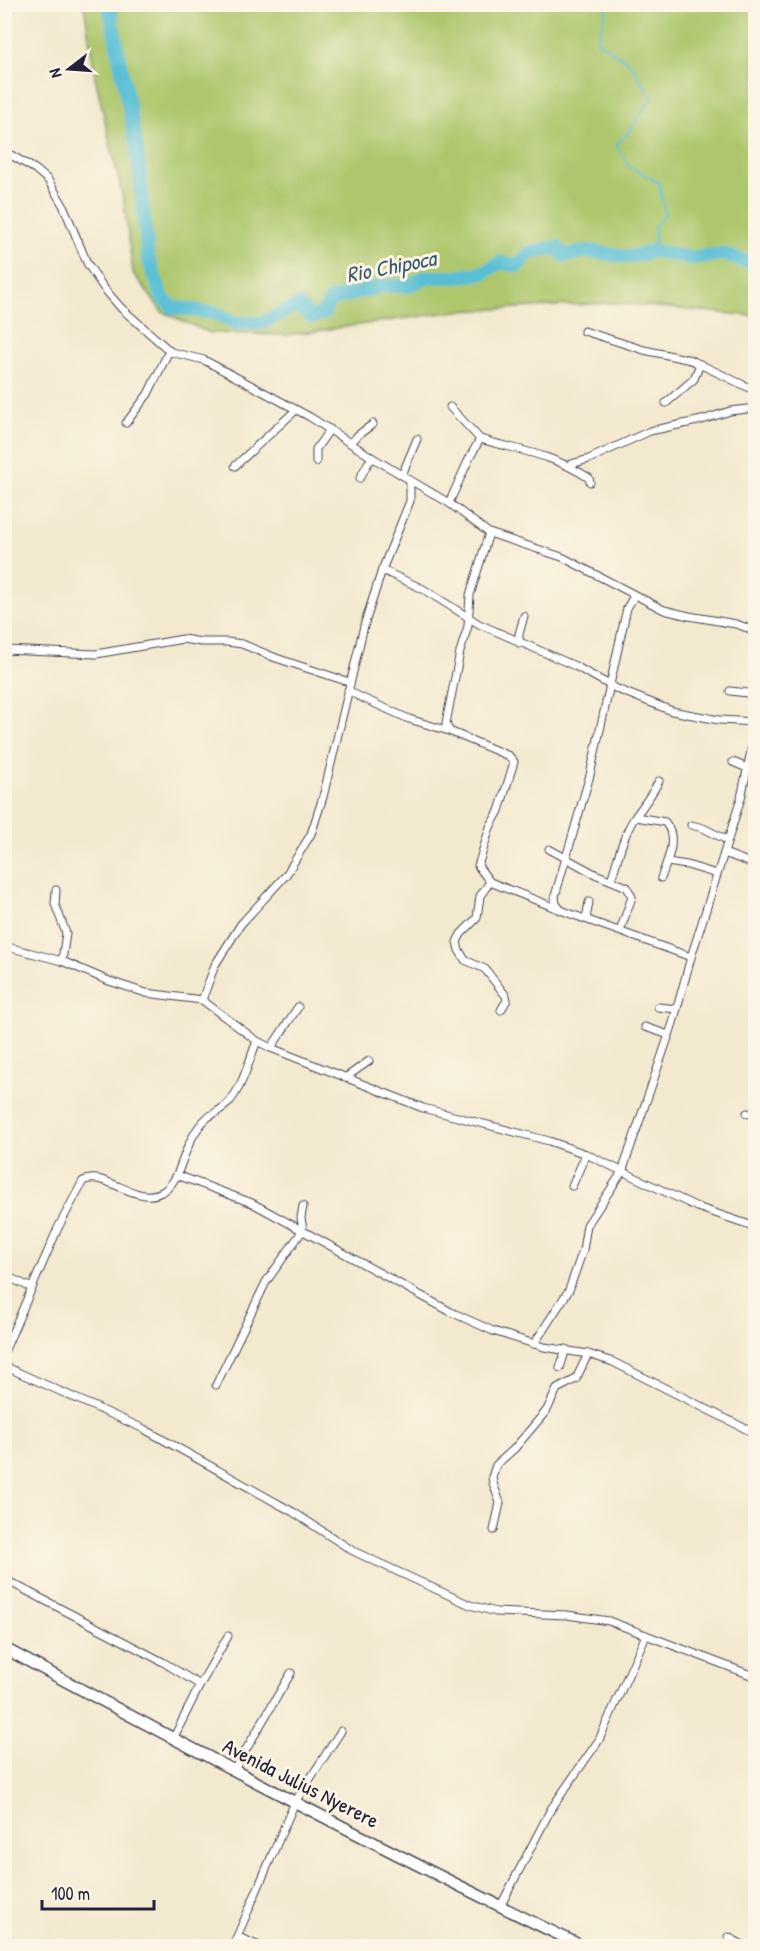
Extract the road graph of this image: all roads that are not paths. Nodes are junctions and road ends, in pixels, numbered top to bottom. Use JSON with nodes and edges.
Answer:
{"nodes":[{"id":1,"x":4,"y":151,"type":"edge"},
{"id":2,"x":584,"y":331,"type":"dead end"},
{"id":3,"x":169,"y":351,"type":"junction"},
{"id":4,"x":700,"y":364,"type":"junction"},
{"id":5,"x":756,"y":391,"type":"edge"},
{"id":6,"x":666,"y":403,"type":"dead end"},
{"id":7,"x":450,"y":407,"type":"dead end"},
{"id":8,"x":756,"y":408,"type":"edge"},
{"id":9,"x":296,"y":410,"type":"junction"},
{"id":10,"x":126,"y":423,"type":"dead end"},
{"id":11,"x":373,"y":424,"type":"dead end"},
{"id":12,"x":330,"y":429,"type":"junction"},
{"id":13,"x":417,"y":439,"type":"dead end"},
{"id":14,"x":480,"y":439,"type":"junction"},
{"id":15,"x":351,"y":443,"type":"junction"},
{"id":16,"x":373,"y":458,"type":"junction"},
{"id":17,"x":316,"y":462,"type":"dead end"},
{"id":18,"x":568,"y":465,"type":"junction"},
{"id":19,"x":235,"y":466,"type":"dead end"},
{"id":20,"x":402,"y":475,"type":"junction"},
{"id":21,"x":360,"y":478,"type":"dead end"},
{"id":22,"x":410,"y":480,"type":"junction"},
{"id":23,"x":590,"y":482,"type":"dead end"},
{"id":24,"x":426,"y":490,"type":"junction"},
{"id":25,"x":410,"y":501,"type":"junction"},
{"id":26,"x":449,"y":503,"type":"junction"},
{"id":27,"x":489,"y":533,"type":"junction"},
{"id":28,"x":382,"y":570,"type":"junction"},
{"id":29,"x":634,"y":596,"type":"junction"},
{"id":30,"x":524,"y":616,"type":"dead end"},
{"id":31,"x":468,"y":617,"type":"junction"},
{"id":32,"x":756,"y":631,"type":"edge"},
{"id":33,"x":519,"y":643,"type":"junction"},
{"id":34,"x":4,"y":650,"type":"edge"},
{"id":35,"x":610,"y":684,"type":"junction"},
{"id":36,"x":349,"y":686,"type":"junction"},
{"id":37,"x":617,"y":688,"type":"junction"},
{"id":38,"x":730,"y":691,"type":"dead end"},
{"id":39,"x":756,"y":694,"type":"edge"},
{"id":40,"x":607,"y":696,"type":"junction"},
{"id":41,"x":756,"y":722,"type":"edge"},
{"id":42,"x":755,"y":729,"type":"edge"},
{"id":43,"x":449,"y":731,"type":"junction"},
{"id":44,"x":733,"y":762,"type":"dead end"},
{"id":45,"x":747,"y":768,"type":"junction"},
{"id":46,"x":659,"y":781,"type":"dead end"},
{"id":47,"x":636,"y":817,"type":"junction"},
{"id":48,"x":692,"y":825,"type":"dead end"},
{"id":49,"x":728,"y":840,"type":"junction"},
{"id":50,"x":549,"y":849,"type":"dead end"},
{"id":51,"x":724,"y":853,"type":"junction"},
{"id":52,"x":567,"y":859,"type":"junction"},
{"id":53,"x":667,"y":862,"type":"junction"},
{"id":54,"x":756,"y":865,"type":"edge"},
{"id":55,"x":717,"y":874,"type":"junction"},
{"id":56,"x":661,"y":878,"type":"dead end"},
{"id":57,"x":611,"y":880,"type":"junction"},
{"id":58,"x":490,"y":882,"type":"junction"},
{"id":59,"x":56,"y":890,"type":"dead end"},
{"id":60,"x":555,"y":896,"type":"junction"},
{"id":61,"x":543,"y":902,"type":"junction"},
{"id":62,"x":589,"y":902,"type":"dead end"},
{"id":63,"x":561,"y":910,"type":"junction"},
{"id":64,"x":586,"y":919,"type":"junction"},
{"id":65,"x":620,"y":931,"type":"junction"},
{"id":66,"x":4,"y":946,"type":"edge"},
{"id":67,"x":691,"y":957,"type":"junction"},
{"id":68,"x":62,"y":961,"type":"junction"},
{"id":69,"x":202,"y":1000,"type":"junction"},
{"id":70,"x":298,"y":1007,"type":"dead end"},
{"id":71,"x":658,"y":1007,"type":"dead end"},
{"id":72,"x":677,"y":1009,"type":"junction"},
{"id":73,"x":501,"y":1010,"type":"dead end"},
{"id":74,"x":645,"y":1027,"type":"dead end"},
{"id":75,"x":669,"y":1035,"type":"junction"},
{"id":76,"x":256,"y":1041,"type":"junction"},
{"id":77,"x":271,"y":1048,"type":"junction"},
{"id":78,"x":369,"y":1062,"type":"dead end"},
{"id":79,"x":345,"y":1078,"type":"junction"},
{"id":80,"x":747,"y":1113,"type":"dead end"},
{"id":81,"x":756,"y":1116,"type":"edge"},
{"id":82,"x":586,"y":1154,"type":"junction"},
{"id":83,"x":622,"y":1172,"type":"junction"},
{"id":84,"x":177,"y":1175,"type":"junction"},
{"id":85,"x":572,"y":1186,"type":"dead end"},
{"id":86,"x":303,"y":1206,"type":"dead end"},
{"id":87,"x":756,"y":1227,"type":"edge"},
{"id":88,"x":303,"y":1230,"type":"junction"},
{"id":89,"x":4,"y":1275,"type":"edge"},
{"id":90,"x":32,"y":1288,"type":"junction"},
{"id":91,"x":534,"y":1344,"type":"junction"},
{"id":92,"x":566,"y":1350,"type":"junction"},
{"id":93,"x":4,"y":1352,"type":"edge"},
{"id":94,"x":588,"y":1354,"type":"junction"},
{"id":95,"x":4,"y":1366,"type":"edge"},
{"id":96,"x":560,"y":1368,"type":"dead end"},
{"id":97,"x":216,"y":1385,"type":"dead end"},
{"id":98,"x":756,"y":1434,"type":"edge"},
{"id":99,"x":494,"y":1530,"type":"dead end"},
{"id":100,"x":4,"y":1579,"type":"edge"},
{"id":101,"x":646,"y":1635,"type":"junction"},
{"id":102,"x":228,"y":1636,"type":"dead end"},
{"id":103,"x":4,"y":1648,"type":"edge"},
{"id":104,"x":291,"y":1673,"type":"dead end"},
{"id":105,"x":756,"y":1677,"type":"edge"},
{"id":106,"x":200,"y":1685,"type":"junction"},
{"id":107,"x":341,"y":1731,"type":"dead end"},
{"id":108,"x":172,"y":1738,"type":"junction"},
{"id":109,"x":234,"y":1770,"type":"junction"},
{"id":110,"x":295,"y":1802,"type":"junction"},
{"id":111,"x":500,"y":1907,"type":"junction"},
{"id":112,"x":238,"y":1937,"type":"junction"},
{"id":113,"x":728,"y":1937,"type":"dead end"},
{"id":114,"x":233,"y":1947,"type":"edge"},
{"id":115,"x":259,"y":1947,"type":"edge"},
{"id":116,"x":582,"y":1947,"type":"edge"},
{"id":117,"x":745,"y":1947,"type":"edge"}],
"edges":[{"from":1,"to":3,"type":"street"},
{"from":2,"to":4,"type":"street"},
{"from":3,"to":9,"type":"street"},
{"from":3,"to":10,"type":"street"},
{"from":4,"to":5,"type":"street"},
{"from":4,"to":6,"type":"street"},
{"from":7,"to":14,"type":"street"},
{"from":8,"to":18,"type":"street"},
{"from":9,"to":12,"type":"street"},
{"from":9,"to":19,"type":"street"},
{"from":11,"to":15,"type":"street"},
{"from":12,"to":15,"type":"street"},
{"from":12,"to":17,"type":"street"},
{"from":13,"to":20,"type":"street"},
{"from":14,"to":18,"type":"street"},
{"from":14,"to":26,"type":"street"},
{"from":15,"to":16,"type":"street"},
{"from":16,"to":20,"type":"street"},
{"from":16,"to":21,"type":"street"},
{"from":18,"to":23,"type":"street"},
{"from":20,"to":22,"type":"street"},
{"from":22,"to":24,"type":"street"},
{"from":22,"to":25,"type":"street"},
{"from":24,"to":25,"type":"street"},
{"from":24,"to":26,"type":"street"},
{"from":25,"to":28,"type":"street"},
{"from":26,"to":27,"type":"street"},
{"from":27,"to":29,"type":"street"},
{"from":27,"to":31,"type":"street"},
{"from":28,"to":31,"type":"street"},
{"from":28,"to":36,"type":"street"},
{"from":29,"to":32,"type":"street"},
{"from":29,"to":35,"type":"street"},
{"from":30,"to":33,"type":"street"},
{"from":31,"to":33,"type":"street"},
{"from":31,"to":43,"type":"street"},
{"from":33,"to":35,"type":"street"},
{"from":34,"to":36,"type":"street"},
{"from":35,"to":37,"type":"street"},
{"from":35,"to":40,"type":"street"},
{"from":36,"to":43,"type":"street"},
{"from":36,"to":69,"type":"street"},
{"from":37,"to":40,"type":"street"},
{"from":37,"to":41,"type":"street"},
{"from":38,"to":39,"type":"street"},
{"from":40,"to":52,"type":"street"},
{"from":42,"to":45,"type":"street"},
{"from":43,"to":58,"type":"street"},
{"from":44,"to":45,"type":"street"},
{"from":45,"to":49,"type":"street"},
{"from":46,"to":47,"type":"street"},
{"from":47,"to":53,"type":"street"},
{"from":47,"to":57,"type":"street"},
{"from":48,"to":49,"type":"street"},
{"from":49,"to":51,"type":"street"},
{"from":50,"to":52,"type":"street"},
{"from":51,"to":54,"type":"street"},
{"from":51,"to":55,"type":"street"},
{"from":52,"to":57,"type":"street"},
{"from":52,"to":60,"type":"street"},
{"from":53,"to":55,"type":"street"},
{"from":53,"to":56,"type":"street"},
{"from":55,"to":67,"type":"street"},
{"from":57,"to":65,"type":"street"},
{"from":58,"to":61,"type":"street"},
{"from":58,"to":73,"type":"street"},
{"from":59,"to":68,"type":"street"},
{"from":60,"to":61,"type":"street"},
{"from":60,"to":63,"type":"street"},
{"from":61,"to":63,"type":"street"},
{"from":62,"to":64,"type":"street"},
{"from":63,"to":64,"type":"street"},
{"from":64,"to":65,"type":"street"},
{"from":65,"to":67,"type":"street"},
{"from":66,"to":68,"type":"street"},
{"from":67,"to":72,"type":"street"},
{"from":68,"to":69,"type":"street"},
{"from":69,"to":76,"type":"street"},
{"from":70,"to":77,"type":"street"},
{"from":71,"to":72,"type":"street"},
{"from":72,"to":75,"type":"street"},
{"from":74,"to":75,"type":"street"},
{"from":75,"to":83,"type":"street"},
{"from":76,"to":77,"type":"street"},
{"from":76,"to":84,"type":"street"},
{"from":77,"to":79,"type":"street"},
{"from":78,"to":79,"type":"street"},
{"from":79,"to":82,"type":"street"},
{"from":80,"to":81,"type":"street"},
{"from":82,"to":83,"type":"street"},
{"from":82,"to":85,"type":"street"},
{"from":83,"to":87,"type":"street"},
{"from":83,"to":91,"type":"street"},
{"from":84,"to":88,"type":"street"},
{"from":84,"to":90,"type":"street"},
{"from":86,"to":88,"type":"street"},
{"from":88,"to":91,"type":"street"},
{"from":88,"to":97,"type":"street"},
{"from":89,"to":90,"type":"street"},
{"from":90,"to":93,"type":"street"},
{"from":91,"to":92,"type":"street"},
{"from":92,"to":94,"type":"street"},
{"from":92,"to":96,"type":"street"},
{"from":94,"to":98,"type":"street"},
{"from":94,"to":99,"type":"street"},
{"from":95,"to":101,"type":"street"},
{"from":100,"to":106,"type":"street"},
{"from":101,"to":105,"type":"street"},
{"from":101,"to":111,"type":"street"},
{"from":102,"to":106,"type":"street"},
{"from":103,"to":108,"type":"street","name":"Avenida Julius Nyerere"},
{"from":104,"to":109,"type":"street"},
{"from":106,"to":108,"type":"street"},
{"from":107,"to":110,"type":"street"},
{"from":108,"to":109,"type":"street","name":"Avenida Julius Nyerere"},
{"from":109,"to":110,"type":"street","name":"Avenida Julius Nyerere"},
{"from":110,"to":111,"type":"street","name":"Avenida Julius Nyerere"},
{"from":110,"to":112,"type":"street"},
{"from":111,"to":116,"type":"street","name":"Avenida Julius Nyerere"},
{"from":112,"to":114,"type":"street"},
{"from":112,"to":115,"type":"street"},
{"from":113,"to":117,"type":"street"}]}
